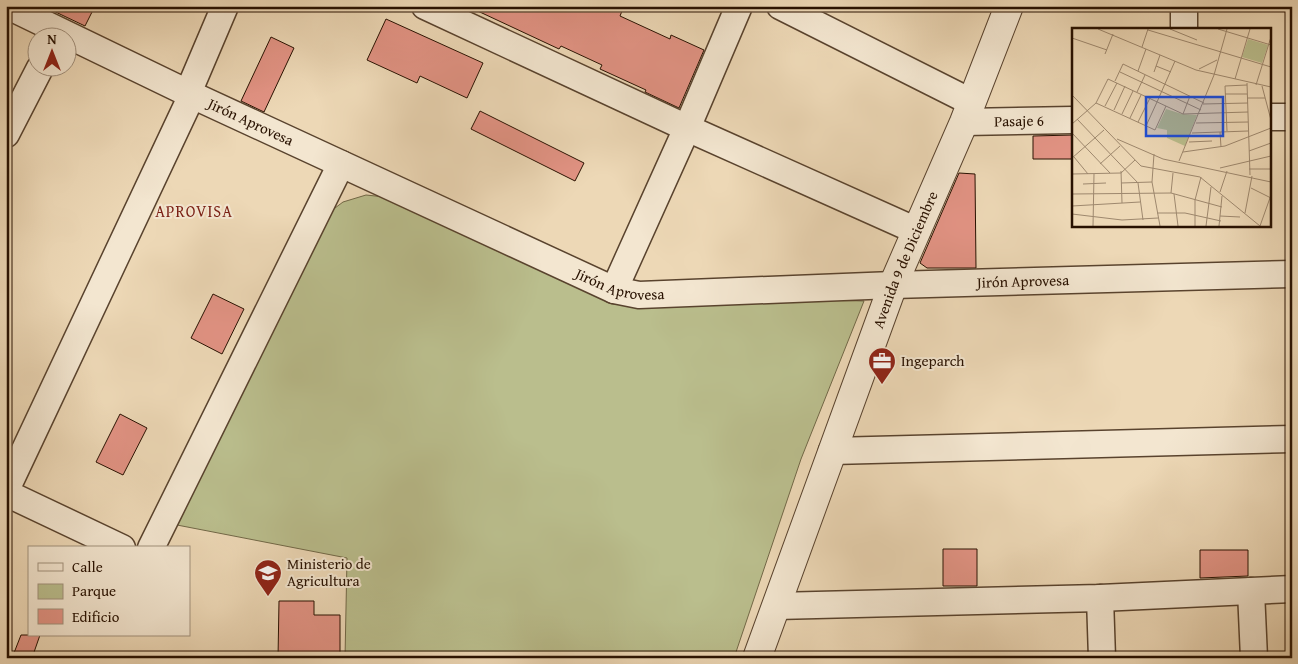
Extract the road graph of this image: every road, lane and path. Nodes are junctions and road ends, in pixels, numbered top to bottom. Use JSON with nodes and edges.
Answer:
{"nodes":[{"id":1,"x":8,"y":6,"type":"edge"},
{"id":2,"x":225,"y":6,"type":"edge"},
{"id":3,"x":425,"y":6,"type":"edge"},
{"id":4,"x":740,"y":6,"type":"edge"},
{"id":5,"x":780,"y":6,"type":"edge"},
{"id":6,"x":1009,"y":6,"type":"edge"},
{"id":7,"x":1184,"y":6,"type":"edge"},
{"id":8,"x":46,"y":28,"type":"edge"},
{"id":9,"x":1184,"y":28,"type":"edge"},
{"id":10,"x":78,"y":44,"type":"edge"},
{"id":11,"x":35,"y":78,"type":"edge"},
{"id":12,"x":190,"y":94,"type":"junction"},
{"id":13,"x":968,"y":112,"type":"junction"},
{"id":14,"x":1270,"y":117,"type":"edge"},
{"id":15,"x":1292,"y":117,"type":"edge"},
{"id":16,"x":1072,"y":120,"type":"edge"},
{"id":17,"x":687,"y":128,"type":"junction"},
{"id":18,"x":6,"y":134,"type":"edge"},
{"id":19,"x":342,"y":164,"type":"junction"},
{"id":20,"x":916,"y":232,"type":"junction"},
{"id":21,"x":1292,"y":274,"type":"edge"},
{"id":22,"x":893,"y":285,"type":"junction"},
{"id":23,"x":614,"y":290,"type":"junction"},
{"id":24,"x":1292,"y":439,"type":"edge"},
{"id":25,"x":832,"y":451,"type":"junction"},
{"id":26,"x":6,"y":492,"type":"edge"},
{"id":27,"x":118,"y":546,"type":"edge"},
{"id":28,"x":152,"y":546,"type":"edge"},
{"id":29,"x":1292,"y":589,"type":"edge"},
{"id":30,"x":1251,"y":591,"type":"junction"},
{"id":31,"x":1100,"y":598,"type":"junction"},
{"id":32,"x":776,"y":606,"type":"junction"},
{"id":33,"x":757,"y":658,"type":"edge"},
{"id":34,"x":1102,"y":658,"type":"edge"},
{"id":35,"x":1254,"y":658,"type":"edge"}],
"edges":[{"from":1,"to":8,"type":"street","name":"Jirón Aprovesa"},
{"from":2,"to":12,"type":"street"},
{"from":3,"to":17,"type":"street"},
{"from":4,"to":17,"type":"street"},
{"from":5,"to":13,"type":"street"},
{"from":6,"to":13,"type":"street","name":"Avenida 9 de Diciembre"},
{"from":7,"to":9,"type":"street"},
{"from":10,"to":12,"type":"street","name":"Jirón Aprovesa"},
{"from":11,"to":18,"type":"street"},
{"from":12,"to":19,"type":"street","name":"Jirón Aprovesa"},
{"from":12,"to":26,"type":"street"},
{"from":13,"to":16,"type":"street","name":"Pasaje 6"},
{"from":13,"to":20,"type":"street","name":"Avenida 9 de Diciembre"},
{"from":14,"to":15,"type":"street"},
{"from":17,"to":20,"type":"street"},
{"from":17,"to":23,"type":"street"},
{"from":19,"to":23,"type":"street","name":"Jirón Aprovesa"},
{"from":19,"to":28,"type":"street"},
{"from":20,"to":22,"type":"street","name":"Avenida 9 de Diciembre"},
{"from":21,"to":22,"type":"street","name":"Jirón Aprovesa"},
{"from":22,"to":23,"type":"street","name":"Jirón Aprovesa"},
{"from":22,"to":25,"type":"street","name":"Avenida 9 de Diciembre"},
{"from":24,"to":25,"type":"street"},
{"from":25,"to":32,"type":"street","name":"Avenida 9 de Diciembre"},
{"from":26,"to":27,"type":"street"},
{"from":29,"to":30,"type":"street"},
{"from":30,"to":31,"type":"street"},
{"from":30,"to":35,"type":"street"},
{"from":31,"to":32,"type":"street"},
{"from":31,"to":34,"type":"street"},
{"from":32,"to":33,"type":"street","name":"Avenida 9 de Diciembre"}]}
